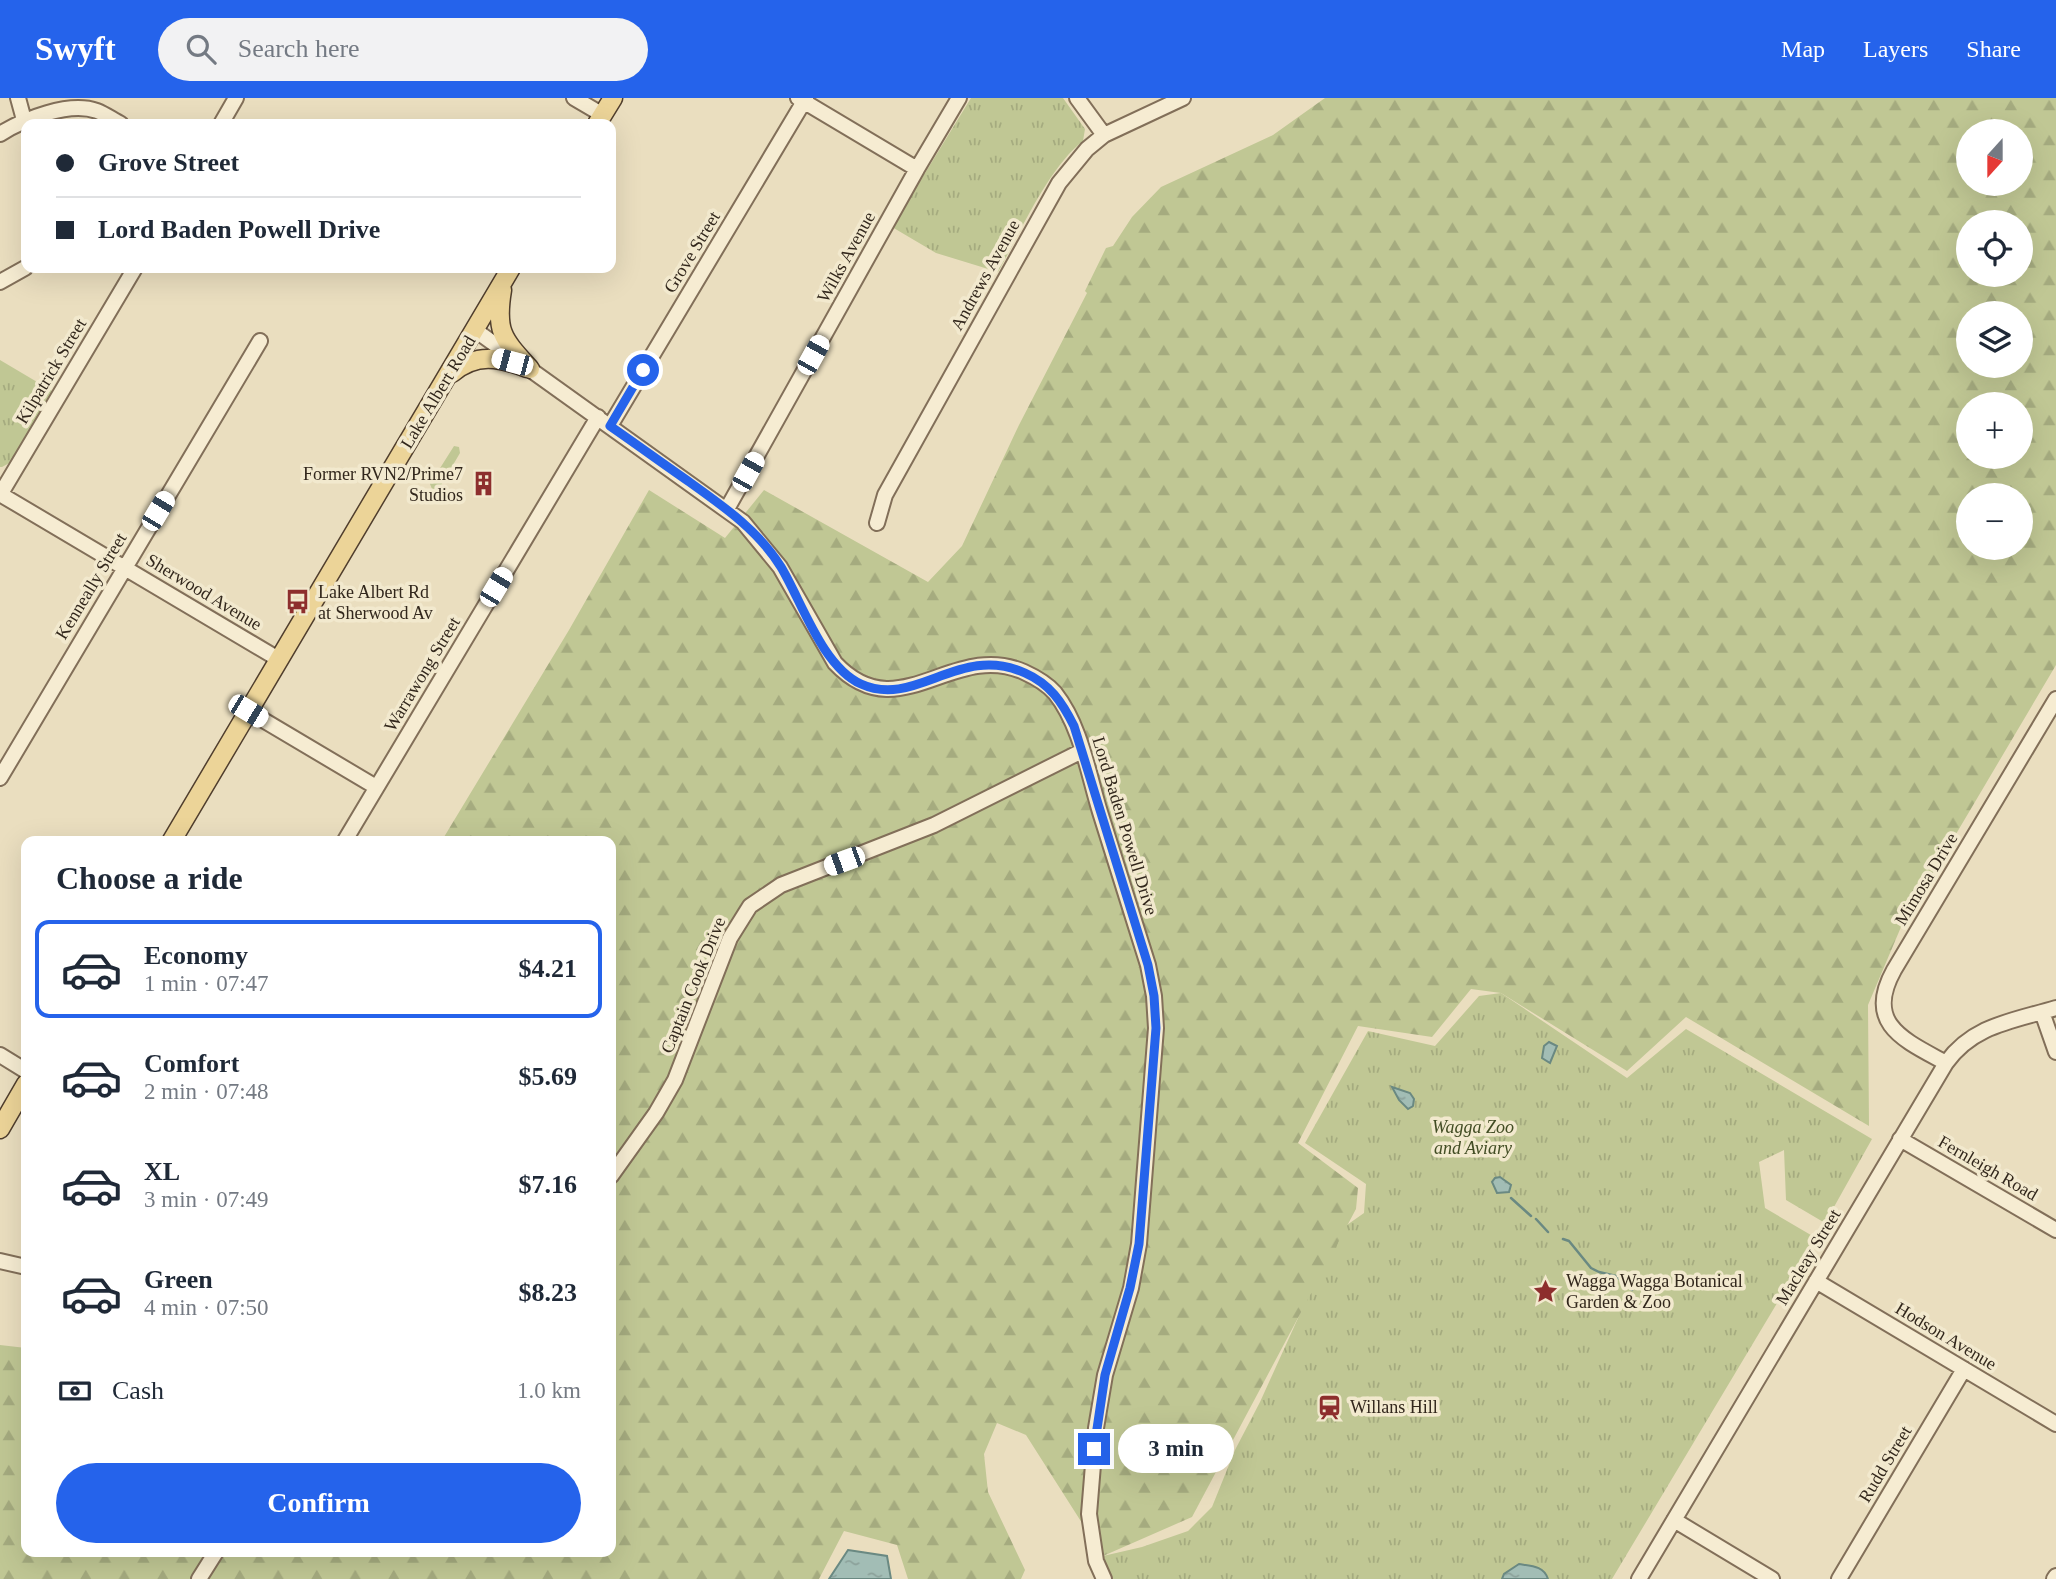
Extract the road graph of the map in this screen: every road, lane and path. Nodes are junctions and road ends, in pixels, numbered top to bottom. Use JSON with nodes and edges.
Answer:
{"nodes":[{"id":1,"x":18,"y":98,"type":"edge"},
{"id":2,"x":236,"y":98,"type":"edge"},
{"id":3,"x":574,"y":98,"type":"edge"},
{"id":4,"x":613,"y":98,"type":"edge"},
{"id":5,"x":959,"y":98,"type":"edge"},
{"id":6,"x":1077,"y":98,"type":"edge"},
{"id":7,"x":1183,"y":98,"type":"edge"},
{"id":8,"x":803,"y":99,"type":"edge"},
{"id":9,"x":24,"y":119,"type":"edge"},
{"id":10,"x":28,"y":119,"type":"edge"},
{"id":11,"x":112,"y":119,"type":"edge"},
{"id":12,"x":223,"y":119,"type":"edge"},
{"id":13,"x":599,"y":119,"type":"edge"},
{"id":14,"x":601,"y":119,"type":"edge"},
{"id":15,"x":21,"y":122,"type":"edge"},
{"id":16,"x":0,"y":134,"type":"edge"},
{"id":17,"x":1104,"y":135,"type":"junction"},
{"id":18,"x":917,"y":169,"type":"junction"},
{"id":19,"x":21,"y":270,"type":"edge"},
{"id":20,"x":132,"y":273,"type":"edge"},
{"id":21,"x":508,"y":274,"type":"edge"},
{"id":22,"x":0,"y":282,"type":"edge"},
{"id":23,"x":475,"y":330,"type":"junction"},
{"id":24,"x":260,"y":341,"type":"dead end"},
{"id":25,"x":530,"y":369,"type":"junction"},
{"id":26,"x":449,"y":375,"type":"junction"},
{"id":27,"x":604,"y":421,"type":"junction"},
{"id":28,"x":2,"y":487,"type":"edge"},
{"id":29,"x":727,"y":509,"type":"junction"},
{"id":30,"x":877,"y":523,"type":"dead end"},
{"id":31,"x":125,"y":567,"type":"junction"},
{"id":32,"x":280,"y":660,"type":"junction"},
{"id":33,"x":2056,"y":699,"type":"edge"},
{"id":34,"x":248,"y":711,"type":"junction"},
{"id":35,"x":1082,"y":751,"type":"junction"},
{"id":36,"x":0,"y":778,"type":"edge"},
{"id":37,"x":376,"y":787,"type":"junction"},
{"id":38,"x":174,"y":836,"type":"edge"},
{"id":39,"x":347,"y":836,"type":"edge"},
{"id":40,"x":2049,"y":1010,"type":"edge"},
{"id":41,"x":2056,"y":1052,"type":"edge"},
{"id":42,"x":0,"y":1055,"type":"edge"},
{"id":43,"x":1946,"y":1063,"type":"junction"},
{"id":44,"x":21,"y":1068,"type":"edge"},
{"id":45,"x":21,"y":1093,"type":"edge"},
{"id":46,"x":0,"y":1129,"type":"edge"},
{"id":47,"x":1900,"y":1139,"type":"junction"},
{"id":48,"x":616,"y":1170,"type":"edge"},
{"id":49,"x":2056,"y":1230,"type":"edge"},
{"id":50,"x":0,"y":1261,"type":"edge"},
{"id":51,"x":21,"y":1266,"type":"edge"},
{"id":52,"x":1816,"y":1281,"type":"junction"},
{"id":53,"x":1964,"y":1369,"type":"junction"},
{"id":54,"x":2056,"y":1424,"type":"edge"},
{"id":55,"x":1674,"y":1520,"type":"junction"},
{"id":56,"x":213,"y":1557,"type":"edge"},
{"id":57,"x":199,"y":1579,"type":"edge"},
{"id":58,"x":1104,"y":1579,"type":"edge"},
{"id":59,"x":1639,"y":1579,"type":"edge"},
{"id":60,"x":1772,"y":1579,"type":"edge"},
{"id":61,"x":1839,"y":1579,"type":"edge"}],
"edges":[{"from":1,"to":9,"type":"street"},
{"from":2,"to":12,"type":"street"},
{"from":3,"to":13,"type":"street"},
{"from":4,"to":14,"type":"main road"},
{"from":5,"to":18,"type":"street","name":"Wilks Avenue"},
{"from":6,"to":17,"type":"street"},
{"from":7,"to":17,"type":"street","name":"Andrews Avenue"},
{"from":8,"to":18,"type":"street"},
{"from":8,"to":27,"type":"street","name":"Grove Street"},
{"from":10,"to":11,"type":"street"},
{"from":15,"to":16,"type":"street"},
{"from":17,"to":30,"type":"street","name":"Andrews Avenue"},
{"from":18,"to":29,"type":"street","name":"Wilks Avenue"},
{"from":19,"to":22,"type":"street"},
{"from":20,"to":28,"type":"street","name":"Kilpatrick Street"},
{"from":21,"to":23,"type":"main road","name":"Lake Albert Road"},
{"from":21,"to":25,"type":"main road"},
{"from":23,"to":25,"type":"street","name":"Lord Baden Powell Drive"},
{"from":23,"to":26,"type":"main road","name":"Lake Albert Road"},
{"from":24,"to":31,"type":"street","name":"Kenneally Street"},
{"from":25,"to":26,"type":"main road"},
{"from":25,"to":27,"type":"street","name":"Lord Baden Powell Drive"},
{"from":26,"to":32,"type":"main road","name":"Lake Albert Road"},
{"from":27,"to":29,"type":"street","name":"Lord Baden Powell Drive"},
{"from":27,"to":37,"type":"street","name":"Warrawong Street"},
{"from":28,"to":31,"type":"street","name":"Sherwood Avenue"},
{"from":29,"to":35,"type":"street","name":"Lord Baden Powell Drive"},
{"from":31,"to":32,"type":"street","name":"Sherwood Avenue"},
{"from":31,"to":36,"type":"street","name":"Kenneally Street"},
{"from":32,"to":34,"type":"main road","name":"Lake Albert Road"},
{"from":33,"to":43,"type":"street","name":"Mimosa Drive"},
{"from":34,"to":37,"type":"street"},
{"from":34,"to":38,"type":"main road","name":"Lake Albert Road"},
{"from":35,"to":48,"type":"street","name":"Captain Cook Drive"},
{"from":35,"to":58,"type":"street","name":"Lord Baden Powell Drive"},
{"from":37,"to":39,"type":"street","name":"Warrawong Street"},
{"from":40,"to":41,"type":"street"},
{"from":40,"to":43,"type":"street","name":"Macleay Street"},
{"from":42,"to":44,"type":"street"},
{"from":43,"to":47,"type":"street","name":"Macleay Street"},
{"from":45,"to":46,"type":"main road"},
{"from":47,"to":49,"type":"street","name":"Fernleigh Road"},
{"from":47,"to":52,"type":"street","name":"Macleay Street"},
{"from":50,"to":51,"type":"street"},
{"from":52,"to":53,"type":"street","name":"Hodson Avenue"},
{"from":52,"to":55,"type":"street","name":"Macleay Street"},
{"from":53,"to":54,"type":"street","name":"Hodson Avenue"},
{"from":53,"to":61,"type":"street","name":"Rudd Street"},
{"from":55,"to":59,"type":"street","name":"Macleay Street"},
{"from":55,"to":60,"type":"street"},
{"from":56,"to":57,"type":"street"}]}
